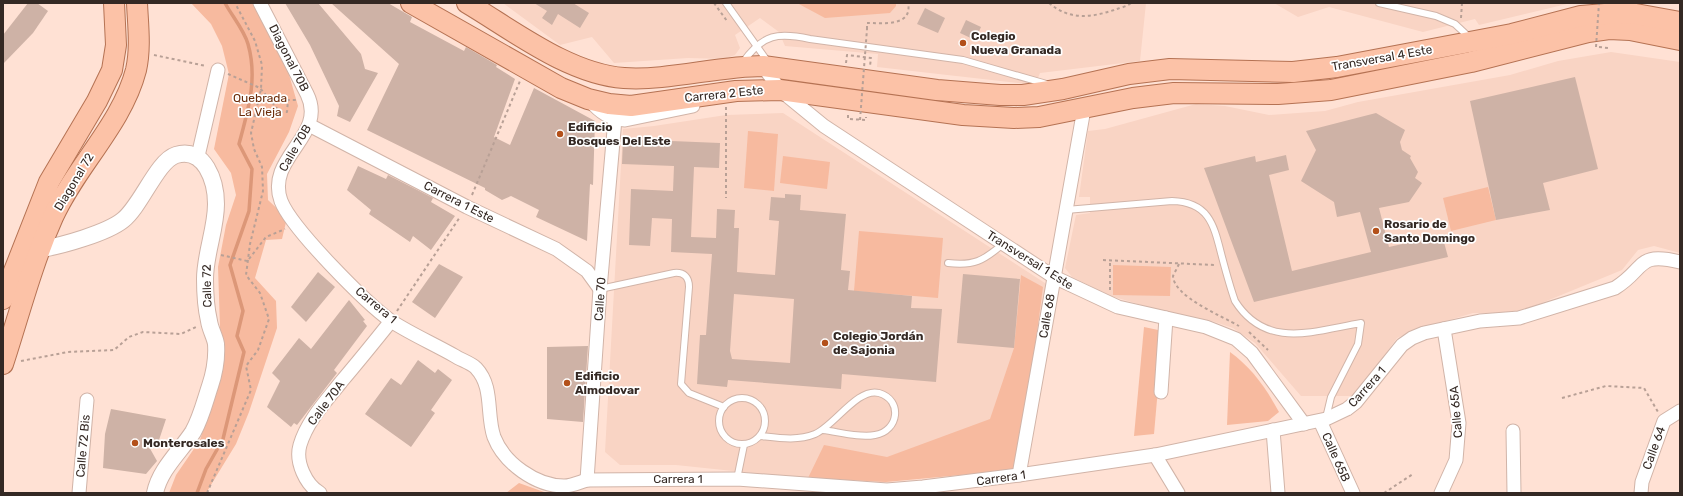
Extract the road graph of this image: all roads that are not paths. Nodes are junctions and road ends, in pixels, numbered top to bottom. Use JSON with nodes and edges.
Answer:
{"nodes":[{"id":1,"x":114,"y":3,"type":"edge"},
{"id":2,"x":137,"y":3,"type":"edge"},
{"id":3,"x":260,"y":3,"type":"edge"},
{"id":4,"x":411,"y":3,"type":"edge"},
{"id":5,"x":467,"y":3,"type":"edge"},
{"id":6,"x":726,"y":3,"type":"edge"},
{"id":7,"x":1379,"y":3,"type":"edge"},
{"id":8,"x":1680,"y":22,"type":"edge"},
{"id":9,"x":1680,"y":40,"type":"edge"},
{"id":10,"x":1474,"y":42,"type":"junction"},
{"id":11,"x":756,"y":45,"type":"junction"},
{"id":12,"x":740,"y":66,"type":"junction"},
{"id":13,"x":768,"y":66,"type":"junction"},
{"id":14,"x":217,"y":73,"type":"road end"},
{"id":15,"x":1072,"y":87,"type":"junction"},
{"id":16,"x":780,"y":90,"type":"junction"},
{"id":17,"x":731,"y":98,"type":"junction"},
{"id":18,"x":588,"y":99,"type":"junction"},
{"id":19,"x":1084,"y":109,"type":"junction"},
{"id":20,"x":615,"y":119,"type":"junction"},
{"id":21,"x":311,"y":120,"type":"junction"},
{"id":22,"x":198,"y":156,"type":"junction"},
{"id":23,"x":278,"y":181,"type":"joint"},
{"id":24,"x":1066,"y":210,"type":"junction"},
{"id":25,"x":1003,"y":244,"type":"junction"},
{"id":26,"x":41,"y":249,"type":"junction"},
{"id":27,"x":1680,"y":262,"type":"edge"},
{"id":28,"x":948,"y":263,"type":"dead end"},
{"id":29,"x":1054,"y":277,"type":"junction"},
{"id":30,"x":600,"y":289,"type":"junction"},
{"id":31,"x":3,"y":300,"type":"edge"},
{"id":32,"x":1166,"y":318,"type":"junction"},
{"id":33,"x":391,"y":320,"type":"junction"},
{"id":34,"x":1444,"y":329,"type":"junction"},
{"id":35,"x":8,"y":363,"type":"edge"},
{"id":36,"x":1161,"y":392,"type":"dead end"},
{"id":37,"x":87,"y":400,"type":"dead end"},
{"id":38,"x":724,"y":407,"type":"junction"},
{"id":39,"x":1680,"y":411,"type":"edge"},
{"id":40,"x":1323,"y":420,"type":"junction"},
{"id":41,"x":1304,"y":424,"type":"junction"},
{"id":42,"x":823,"y":430,"type":"junction"},
{"id":43,"x":1273,"y":430,"type":"junction"},
{"id":44,"x":1512,"y":431,"type":"dead end"},
{"id":45,"x":761,"y":436,"type":"junction"},
{"id":46,"x":744,"y":445,"type":"junction"},
{"id":47,"x":1155,"y":454,"type":"junction"},
{"id":48,"x":1019,"y":475,"type":"junction"},
{"id":49,"x":738,"y":479,"type":"junction"},
{"id":50,"x":587,"y":480,"type":"junction"},
{"id":51,"x":78,"y":493,"type":"edge"},
{"id":52,"x":155,"y":493,"type":"edge"},
{"id":53,"x":320,"y":493,"type":"edge"},
{"id":54,"x":1178,"y":493,"type":"edge"},
{"id":55,"x":1278,"y":493,"type":"edge"},
{"id":56,"x":1352,"y":493,"type":"edge"},
{"id":57,"x":1442,"y":493,"type":"edge"},
{"id":58,"x":1514,"y":493,"type":"edge"},
{"id":59,"x":1641,"y":493,"type":"edge"}],
"edges":[{"from":1,"to":31,"type":"main road","name":"Diagonal 72"},
{"from":2,"to":26,"type":"main road","name":"Diagonal 72"},
{"from":3,"to":21,"type":"street","name":"Diagonal 70B"},
{"from":4,"to":18,"type":"main road","name":"Carrera 2 Este"},
{"from":5,"to":12,"type":"main road","name":"Carrera 2 Este"},
{"from":6,"to":11,"type":"lane"},
{"from":7,"to":10,"type":"lane"},
{"from":8,"to":10,"type":"main road","name":"Transversal 4 Este"},
{"from":9,"to":19,"type":"main road","name":"Transversal 4 Este"},
{"from":10,"to":15,"type":"main road","name":"Transversal 4 Este"},
{"from":11,"to":12,"type":"lane"},
{"from":11,"to":13,"type":"lane"},
{"from":11,"to":15,"type":"lane"},
{"from":12,"to":13,"type":"main road","name":"Carrera 2 Este"},
{"from":13,"to":15,"type":"main road","name":"Carrera 2 Este"},
{"from":13,"to":16,"type":"street","name":"Transversal 1 Este"},
{"from":14,"to":22,"type":"street"},
{"from":16,"to":17,"type":"main road","name":"Carrera 2 Este"},
{"from":16,"to":19,"type":"main road","name":"Carrera 2 Este"},
{"from":16,"to":25,"type":"street","name":"Transversal 1 Este"},
{"from":17,"to":18,"type":"main road","name":"Carrera 2 Este"},
{"from":17,"to":20,"type":"street"},
{"from":18,"to":20,"type":"street"},
{"from":19,"to":24,"type":"street","name":"Calle 68"},
{"from":20,"to":30,"type":"street","name":"Calle 70"},
{"from":21,"to":23,"type":"street","name":"Calle 70B"},
{"from":21,"to":30,"type":"street","name":"Carrera 1 Este"},
{"from":22,"to":26,"type":"street"},
{"from":22,"to":52,"type":"street","name":"Calle 72"},
{"from":23,"to":33,"type":"street","name":"Carrera 1"},
{"from":24,"to":29,"type":"street","name":"Calle 68"},
{"from":24,"to":40,"type":"lane"},
{"from":25,"to":28,"type":"lane"},
{"from":25,"to":29,"type":"street","name":"Transversal 1 Este"},
{"from":26,"to":35,"type":"main road","name":"Diagonal 72"},
{"from":27,"to":34,"type":"street","name":"Carrera 1"},
{"from":29,"to":32,"type":"street","name":"Transversal 1 Este"},
{"from":29,"to":48,"type":"street","name":"Calle 68"},
{"from":30,"to":38,"type":"lane"},
{"from":30,"to":50,"type":"street","name":"Calle 70"},
{"from":32,"to":36,"type":"street"},
{"from":32,"to":41,"type":"street","name":"Transversal 1 Este"},
{"from":33,"to":50,"type":"street","name":"Carrera 1"},
{"from":33,"to":53,"type":"street","name":"Calle 70A"},
{"from":34,"to":40,"type":"street","name":"Carrera 1"},
{"from":34,"to":57,"type":"street","name":"Calle 65A"},
{"from":37,"to":51,"type":"street","name":"Calle 72 Bis"},
{"from":38,"to":45,"type":"lane"},
{"from":38,"to":46,"type":"lane"},
{"from":39,"to":59,"type":"street","name":"Calle 64"},
{"from":40,"to":41,"type":"street","name":"Carrera 1"},
{"from":40,"to":56,"type":"street","name":"Calle 65B"},
{"from":41,"to":43,"type":"street","name":"Carrera 1"},
{"from":42,"to":42,"type":"lane"},
{"from":42,"to":45,"type":"lane"},
{"from":43,"to":47,"type":"street","name":"Carrera 1"},
{"from":43,"to":55,"type":"street"},
{"from":44,"to":58,"type":"street"},
{"from":45,"to":46,"type":"lane"},
{"from":46,"to":49,"type":"lane"},
{"from":47,"to":48,"type":"street","name":"Carrera 1"},
{"from":47,"to":54,"type":"street"},
{"from":48,"to":49,"type":"street","name":"Carrera 1"},
{"from":49,"to":50,"type":"street","name":"Carrera 1"}]}
